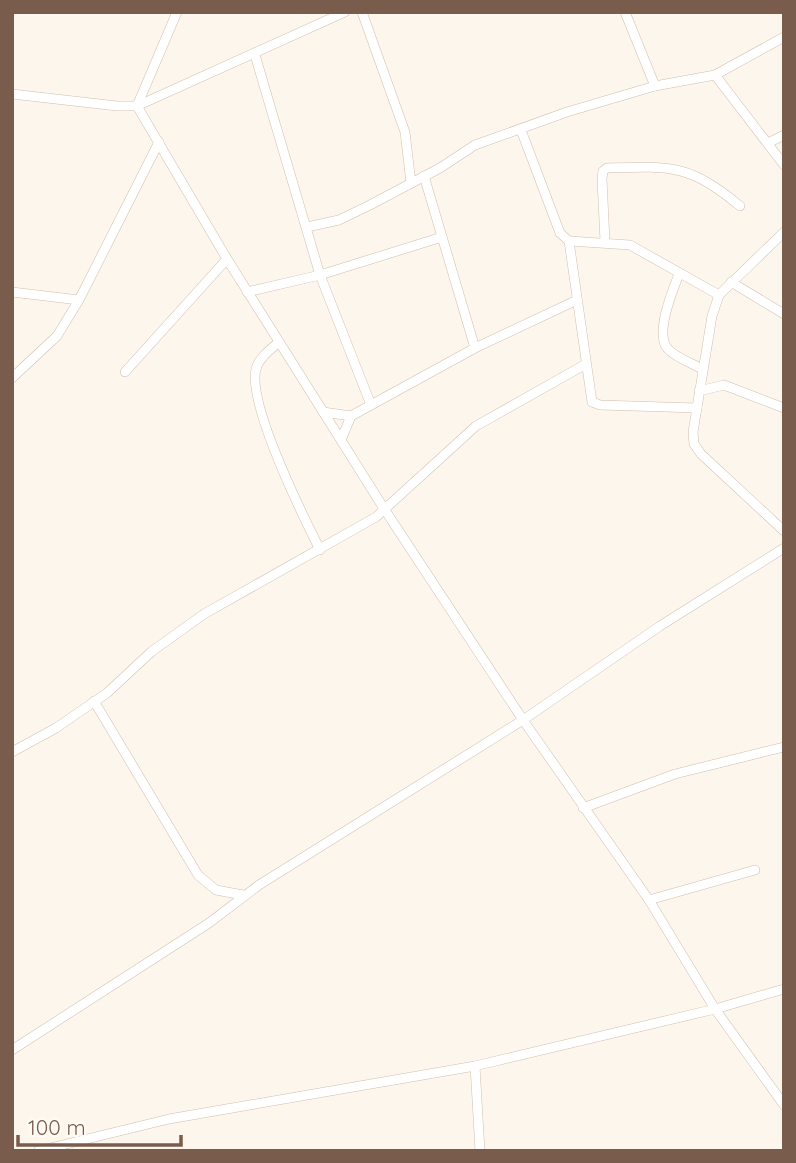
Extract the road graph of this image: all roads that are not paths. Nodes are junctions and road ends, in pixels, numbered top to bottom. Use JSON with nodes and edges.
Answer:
{"nodes":[{"id":1,"x":177,"y":12,"type":"edge"},
{"id":2,"x":345,"y":12,"type":"edge"},
{"id":3,"x":362,"y":12,"type":"edge"},
{"id":4,"x":625,"y":12,"type":"edge"},
{"id":5,"x":784,"y":37,"type":"edge"},
{"id":6,"x":255,"y":55,"type":"junction"},
{"id":7,"x":715,"y":75,"type":"junction"},
{"id":8,"x":655,"y":86,"type":"junction"},
{"id":9,"x":12,"y":94,"type":"edge"},
{"id":10,"x":137,"y":106,"type":"junction"},
{"id":11,"x":521,"y":130,"type":"junction"},
{"id":12,"x":784,"y":135,"type":"edge"},
{"id":13,"x":159,"y":142,"type":"junction"},
{"id":14,"x":768,"y":143,"type":"junction"},
{"id":15,"x":784,"y":165,"type":"edge"},
{"id":16,"x":424,"y":176,"type":"junction"},
{"id":17,"x":411,"y":183,"type":"junction"},
{"id":18,"x":740,"y":206,"type":"dead end"},
{"id":19,"x":307,"y":227,"type":"junction"},
{"id":20,"x":784,"y":232,"type":"edge"},
{"id":21,"x":442,"y":237,"type":"junction"},
{"id":22,"x":569,"y":242,"type":"junction"},
{"id":23,"x":605,"y":242,"type":"junction"},
{"id":24,"x":227,"y":260,"type":"junction"},
{"id":25,"x":679,"y":274,"type":"junction"},
{"id":26,"x":320,"y":275,"type":"junction"},
{"id":27,"x":731,"y":282,"type":"junction"},
{"id":28,"x":12,"y":292,"type":"edge"},
{"id":29,"x":247,"y":292,"type":"junction"},
{"id":30,"x":719,"y":295,"type":"junction"},
{"id":31,"x":79,"y":300,"type":"junction"},
{"id":32,"x":577,"y":300,"type":"junction"},
{"id":33,"x":784,"y":314,"type":"edge"},
{"id":34,"x":279,"y":342,"type":"junction"},
{"id":35,"x":475,"y":348,"type":"junction"},
{"id":36,"x":586,"y":364,"type":"junction"},
{"id":37,"x":702,"y":369,"type":"junction"},
{"id":38,"x":125,"y":372,"type":"dead end"},
{"id":39,"x":12,"y":379,"type":"edge"},
{"id":40,"x":699,"y":391,"type":"junction"},
{"id":41,"x":371,"y":405,"type":"junction"},
{"id":42,"x":697,"y":408,"type":"junction"},
{"id":43,"x":784,"y":408,"type":"edge"},
{"id":44,"x":323,"y":412,"type":"junction"},
{"id":45,"x":351,"y":416,"type":"junction"},
{"id":46,"x":341,"y":440,"type":"junction"},
{"id":47,"x":383,"y":508,"type":"junction"},
{"id":48,"x":784,"y":531,"type":"edge"},
{"id":49,"x":784,"y":548,"type":"edge"},
{"id":50,"x":320,"y":550,"type":"junction"},
{"id":51,"x":94,"y":701,"type":"junction"},
{"id":52,"x":523,"y":720,"type":"junction"},
{"id":53,"x":784,"y":747,"type":"edge"},
{"id":54,"x":12,"y":751,"type":"edge"},
{"id":55,"x":583,"y":808,"type":"junction"},
{"id":56,"x":755,"y":870,"type":"dead end"},
{"id":57,"x":243,"y":895,"type":"junction"},
{"id":58,"x":649,"y":900,"type":"junction"},
{"id":59,"x":784,"y":989,"type":"edge"},
{"id":60,"x":715,"y":1009,"type":"junction"},
{"id":61,"x":12,"y":1050,"type":"edge"},
{"id":62,"x":475,"y":1066,"type":"junction"},
{"id":63,"x":784,"y":1105,"type":"edge"},
{"id":64,"x":38,"y":1151,"type":"edge"},
{"id":65,"x":481,"y":1151,"type":"edge"}],
"edges":[{"from":1,"to":10,"type":"street"},
{"from":2,"to":6,"type":"street"},
{"from":3,"to":17,"type":"street"},
{"from":4,"to":8,"type":"street"},
{"from":5,"to":7,"type":"street"},
{"from":6,"to":10,"type":"street"},
{"from":6,"to":19,"type":"street"},
{"from":7,"to":8,"type":"street"},
{"from":7,"to":14,"type":"street"},
{"from":8,"to":11,"type":"street"},
{"from":9,"to":10,"type":"street"},
{"from":10,"to":13,"type":"street"},
{"from":11,"to":16,"type":"street"},
{"from":11,"to":22,"type":"street"},
{"from":12,"to":14,"type":"street"},
{"from":13,"to":24,"type":"street"},
{"from":13,"to":31,"type":"street"},
{"from":14,"to":15,"type":"street"},
{"from":16,"to":17,"type":"street"},
{"from":16,"to":21,"type":"street"},
{"from":17,"to":19,"type":"street"},
{"from":18,"to":23,"type":"street"},
{"from":19,"to":26,"type":"street"},
{"from":20,"to":27,"type":"street"},
{"from":21,"to":26,"type":"street"},
{"from":21,"to":35,"type":"street"},
{"from":22,"to":23,"type":"street"},
{"from":22,"to":32,"type":"street"},
{"from":23,"to":25,"type":"street"},
{"from":24,"to":29,"type":"street"},
{"from":24,"to":38,"type":"street"},
{"from":25,"to":30,"type":"street"},
{"from":25,"to":37,"type":"street"},
{"from":26,"to":29,"type":"street"},
{"from":26,"to":41,"type":"street"},
{"from":27,"to":30,"type":"street"},
{"from":27,"to":33,"type":"street"},
{"from":28,"to":31,"type":"street"},
{"from":29,"to":34,"type":"street"},
{"from":30,"to":37,"type":"street"},
{"from":31,"to":39,"type":"street"},
{"from":32,"to":35,"type":"street"},
{"from":32,"to":36,"type":"street"},
{"from":34,"to":44,"type":"street"},
{"from":34,"to":50,"type":"street"},
{"from":35,"to":41,"type":"street"},
{"from":36,"to":42,"type":"street"},
{"from":36,"to":47,"type":"street"},
{"from":37,"to":40,"type":"street"},
{"from":40,"to":42,"type":"street"},
{"from":40,"to":43,"type":"street"},
{"from":41,"to":45,"type":"street"},
{"from":42,"to":48,"type":"street"},
{"from":44,"to":45,"type":"street"},
{"from":44,"to":46,"type":"street"},
{"from":45,"to":46,"type":"street"},
{"from":46,"to":47,"type":"street"},
{"from":47,"to":50,"type":"street"},
{"from":47,"to":52,"type":"street"},
{"from":49,"to":52,"type":"street"},
{"from":50,"to":51,"type":"street"},
{"from":51,"to":54,"type":"street"},
{"from":51,"to":57,"type":"street"},
{"from":52,"to":55,"type":"street"},
{"from":52,"to":57,"type":"street"},
{"from":53,"to":55,"type":"street"},
{"from":55,"to":58,"type":"street"},
{"from":56,"to":58,"type":"street"},
{"from":57,"to":61,"type":"street"},
{"from":58,"to":60,"type":"street"},
{"from":59,"to":60,"type":"street"},
{"from":60,"to":62,"type":"street"},
{"from":60,"to":63,"type":"street"},
{"from":62,"to":64,"type":"street"},
{"from":62,"to":65,"type":"street"}]}
